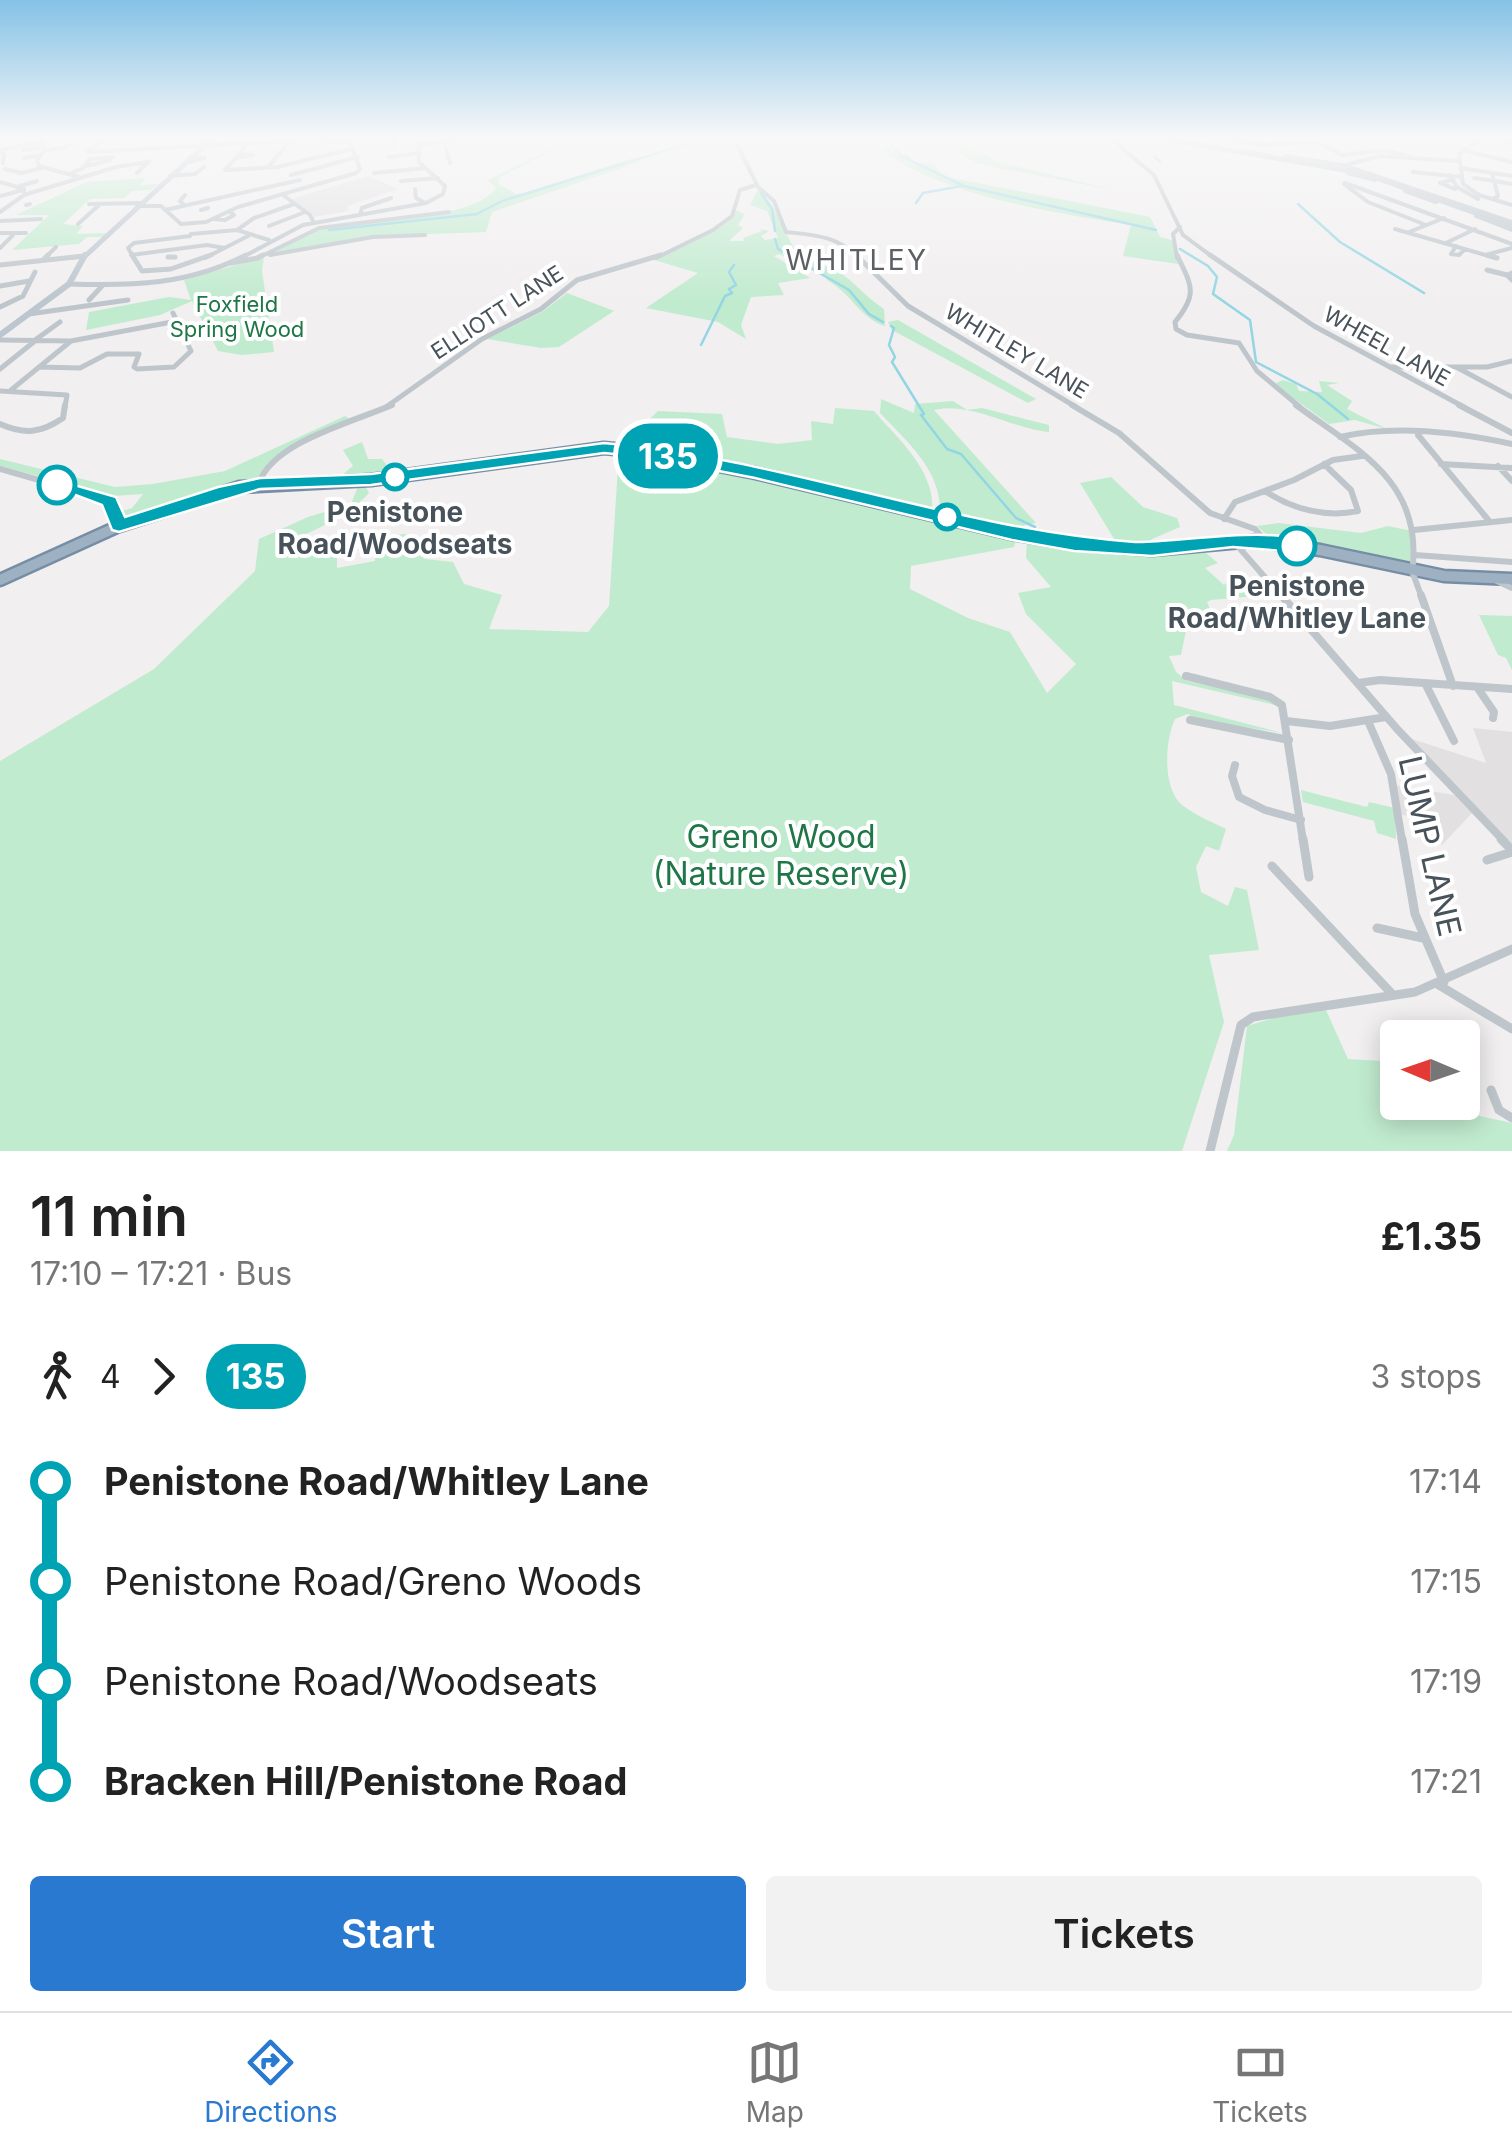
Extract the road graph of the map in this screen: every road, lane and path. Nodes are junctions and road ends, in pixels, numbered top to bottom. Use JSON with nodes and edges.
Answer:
{"nodes":[{"id":1,"x":246,"y":192,"type":"edge"},
{"id":2,"x":21,"y":193,"type":"edge"},
{"id":3,"x":151,"y":193,"type":"edge"},
{"id":4,"x":243,"y":193,"type":"edge"},
{"id":5,"x":293,"y":193,"type":"edge"},
{"id":6,"x":415,"y":193,"type":"edge"},
{"id":7,"x":443,"y":193,"type":"edge"},
{"id":8,"x":739,"y":193,"type":"edge"},
{"id":9,"x":767,"y":193,"type":"edge"},
{"id":10,"x":1163,"y":193,"type":"edge"},
{"id":11,"x":1354,"y":193,"type":"edge"},
{"id":12,"x":1365,"y":193,"type":"edge"},
{"id":13,"x":1377,"y":193,"type":"edge"},
{"id":14,"x":1385,"y":193,"type":"edge"},
{"id":15,"x":1414,"y":193,"type":"edge"},
{"id":16,"x":1415,"y":193,"type":"edge"},
{"id":17,"x":1416,"y":193,"type":"edge"},
{"id":18,"x":1464,"y":193,"type":"edge"},
{"id":19,"x":1477,"y":193,"type":"edge"},
{"id":20,"x":1497,"y":193,"type":"edge"},
{"id":21,"x":185,"y":194,"type":"dead end"},
{"id":22,"x":1381,"y":194,"type":"junction"},
{"id":23,"x":1356,"y":195,"type":"junction"},
{"id":24,"x":1422,"y":195,"type":"junction"},
{"id":25,"x":282,"y":196,"type":"junction"},
{"id":26,"x":389,"y":199,"type":"dead end"},
{"id":27,"x":1492,"y":200,"type":"junction"},
{"id":28,"x":199,"y":202,"type":"junction"},
{"id":29,"x":1403,"y":202,"type":"junction"},
{"id":30,"x":426,"y":203,"type":"junction"},
{"id":31,"x":89,"y":204,"type":"dead end"},
{"id":32,"x":100,"y":204,"type":"junction"},
{"id":33,"x":139,"y":204,"type":"junction"},
{"id":34,"x":251,"y":204,"type":"junction"},
{"id":35,"x":294,"y":204,"type":"junction"},
{"id":36,"x":1443,"y":204,"type":"junction"},
{"id":37,"x":14,"y":205,"type":"junction"},
{"id":38,"x":28,"y":205,"type":"dead end"},
{"id":39,"x":184,"y":205,"type":"junction"},
{"id":40,"x":1512,"y":207,"type":"edge"},
{"id":41,"x":204,"y":209,"type":"dead end"},
{"id":42,"x":165,"y":210,"type":"junction"},
{"id":43,"x":1426,"y":210,"type":"junction"},
{"id":44,"x":0,"y":212,"type":"edge"},
{"id":45,"x":306,"y":212,"type":"junction"},
{"id":46,"x":449,"y":212,"type":"dead end"},
{"id":47,"x":360,"y":215,"type":"junction"},
{"id":48,"x":1445,"y":217,"type":"junction"},
{"id":49,"x":42,"y":219,"type":"dead end"},
{"id":50,"x":30,"y":220,"type":"junction"},
{"id":51,"x":78,"y":221,"type":"dead end"},
{"id":52,"x":0,"y":222,"type":"edge"},
{"id":53,"x":314,"y":222,"type":"junction"},
{"id":54,"x":194,"y":224,"type":"junction"},
{"id":55,"x":22,"y":225,"type":"dead end"},
{"id":56,"x":272,"y":225,"type":"dead end"},
{"id":57,"x":1426,"y":225,"type":"junction"},
{"id":58,"x":1512,"y":226,"type":"edge"},
{"id":59,"x":1180,"y":227,"type":"junction"},
{"id":60,"x":1396,"y":229,"type":"dead end"},
{"id":61,"x":1476,"y":229,"type":"junction"},
{"id":62,"x":236,"y":230,"type":"junction"},
{"id":63,"x":3,"y":232,"type":"edge"},
{"id":64,"x":26,"y":233,"type":"dead end"},
{"id":65,"x":1408,"y":233,"type":"junction"},
{"id":66,"x":14,"y":234,"type":"junction"},
{"id":67,"x":425,"y":234,"type":"dead end"},
{"id":68,"x":190,"y":236,"type":"junction"},
{"id":69,"x":248,"y":236,"type":"junction"},
{"id":70,"x":271,"y":241,"type":"junction"},
{"id":71,"x":1446,"y":243,"type":"junction"},
{"id":72,"x":1456,"y":246,"type":"junction"},
{"id":73,"x":1512,"y":246,"type":"edge"},
{"id":74,"x":0,"y":248,"type":"edge"},
{"id":75,"x":52,"y":248,"type":"dead end"},
{"id":76,"x":226,"y":248,"type":"junction"},
{"id":77,"x":1465,"y":248,"type":"junction"},
{"id":78,"x":175,"y":249,"type":"junction"},
{"id":79,"x":1488,"y":255,"type":"junction"},
{"id":80,"x":84,"y":256,"type":"junction"},
{"id":81,"x":131,"y":256,"type":"junction"},
{"id":82,"x":15,"y":257,"type":"dead end"},
{"id":83,"x":172,"y":257,"type":"dead end"},
{"id":84,"x":257,"y":258,"type":"junction"},
{"id":85,"x":1498,"y":258,"type":"dead end"},
{"id":86,"x":43,"y":262,"type":"junction"},
{"id":87,"x":230,"y":263,"type":"junction"},
{"id":88,"x":13,"y":264,"type":"junction"},
{"id":89,"x":1,"y":266,"type":"edge"},
{"id":90,"x":1487,"y":270,"type":"dead end"},
{"id":91,"x":35,"y":272,"type":"dead end"},
{"id":92,"x":1510,"y":276,"type":"edge"},
{"id":93,"x":31,"y":281,"type":"junction"},
{"id":94,"x":69,"y":284,"type":"junction"},
{"id":95,"x":104,"y":284,"type":"junction"},
{"id":96,"x":0,"y":286,"type":"edge"},
{"id":97,"x":88,"y":300,"type":"dead end"},
{"id":98,"x":128,"y":300,"type":"dead end"},
{"id":99,"x":0,"y":308,"type":"edge"},
{"id":100,"x":173,"y":312,"type":"dead end"},
{"id":101,"x":29,"y":314,"type":"junction"},
{"id":102,"x":177,"y":321,"type":"junction"},
{"id":103,"x":60,"y":322,"type":"dead end"},
{"id":104,"x":0,"y":337,"type":"edge"},
{"id":105,"x":35,"y":341,"type":"junction"},
{"id":106,"x":71,"y":342,"type":"junction"},
{"id":107,"x":1512,"y":361,"type":"edge"},
{"id":108,"x":39,"y":367,"type":"junction"},
{"id":109,"x":1456,"y":367,"type":"junction"},
{"id":110,"x":1388,"y":368,"type":"junction"},
{"id":111,"x":0,"y":369,"type":"edge"},
{"id":112,"x":10,"y":390,"type":"junction"},
{"id":113,"x":0,"y":391,"type":"edge"},
{"id":114,"x":1512,"y":397,"type":"edge"},
{"id":115,"x":0,"y":424,"type":"edge"},
{"id":116,"x":1512,"y":433,"type":"edge"},
{"id":117,"x":1418,"y":434,"type":"junction"},
{"id":118,"x":1340,"y":437,"type":"junction"},
{"id":119,"x":1512,"y":444,"type":"edge"},
{"id":120,"x":1364,"y":456,"type":"junction"},
{"id":121,"x":1324,"y":464,"type":"junction"},
{"id":122,"x":1440,"y":464,"type":"junction"},
{"id":123,"x":1497,"y":465,"type":"junction"},
{"id":124,"x":1512,"y":468,"type":"edge"},
{"id":125,"x":0,"y":469,"type":"edge"},
{"id":126,"x":1512,"y":481,"type":"edge"},
{"id":127,"x":260,"y":484,"type":"junction"},
{"id":128,"x":1265,"y":491,"type":"junction"},
{"id":129,"x":1224,"y":520,"type":"junction"},
{"id":130,"x":1512,"y":520,"type":"edge"},
{"id":131,"x":1490,"y":522,"type":"junction"},
{"id":132,"x":119,"y":526,"type":"junction"},
{"id":133,"x":1414,"y":530,"type":"junction"},
{"id":134,"x":1233,"y":541,"type":"junction"},
{"id":135,"x":1266,"y":542,"type":"junction"},
{"id":136,"x":1512,"y":562,"type":"edge"},
{"id":137,"x":1413,"y":563,"type":"junction"},
{"id":138,"x":1512,"y":579,"type":"edge"},
{"id":139,"x":0,"y":580,"type":"edge"},
{"id":140,"x":1494,"y":580,"type":"junction"},
{"id":141,"x":1512,"y":588,"type":"edge"},
{"id":142,"x":1186,"y":676,"type":"dead end"},
{"id":143,"x":1357,"y":684,"type":"junction"},
{"id":144,"x":1425,"y":684,"type":"junction"},
{"id":145,"x":1453,"y":686,"type":"junction"},
{"id":146,"x":1476,"y":686,"type":"junction"},
{"id":147,"x":1512,"y":689,"type":"edge"},
{"id":148,"x":1386,"y":716,"type":"junction"},
{"id":149,"x":1493,"y":718,"type":"dead end"},
{"id":150,"x":1190,"y":720,"type":"dead end"},
{"id":151,"x":1286,"y":721,"type":"junction"},
{"id":152,"x":1368,"y":721,"type":"junction"},
{"id":153,"x":1289,"y":740,"type":"junction"},
{"id":154,"x":1454,"y":741,"type":"dead end"},
{"id":155,"x":1236,"y":765,"type":"dead end"},
{"id":156,"x":1301,"y":820,"type":"junction"},
{"id":157,"x":1512,"y":851,"type":"edge"},
{"id":158,"x":1487,"y":860,"type":"dead end"},
{"id":159,"x":1272,"y":866,"type":"dead end"},
{"id":160,"x":1309,"y":877,"type":"dead end"},
{"id":161,"x":1377,"y":928,"type":"dead end"},
{"id":162,"x":1424,"y":938,"type":"junction"},
{"id":163,"x":1512,"y":950,"type":"edge"},
{"id":164,"x":1440,"y":983,"type":"junction"},
{"id":165,"x":1394,"y":996,"type":"junction"},
{"id":166,"x":1512,"y":1028,"type":"edge"},
{"id":167,"x":1491,"y":1090,"type":"dead end"},
{"id":168,"x":1512,"y":1118,"type":"edge"},
{"id":169,"x":1210,"y":1151,"type":"edge"}],
"edges":[{"from":1,"to":34,"type":"street"},
{"from":2,"to":37,"type":"street"},
{"from":3,"to":33,"type":"main road"},
{"from":4,"to":28,"type":"street"},
{"from":5,"to":25,"type":"street"},
{"from":6,"to":30,"type":"street"},
{"from":7,"to":30,"type":"street"},
{"from":8,"to":127,"type":"street","name":"ELLIOTT LANE"},
{"from":9,"to":129,"type":"street","name":"WHITLEY LANE"},
{"from":10,"to":59,"type":"street"},
{"from":11,"to":23,"type":"street"},
{"from":12,"to":23,"type":"street"},
{"from":13,"to":22,"type":"street"},
{"from":14,"to":22,"type":"street"},
{"from":15,"to":24,"type":"street"},
{"from":16,"to":24,"type":"main road"},
{"from":17,"to":58,"type":"street"},
{"from":18,"to":40,"type":"street"},
{"from":19,"to":27,"type":"street"},
{"from":20,"to":27,"type":"street"},
{"from":21,"to":39,"type":"street"},
{"from":22,"to":29,"type":"street"},
{"from":23,"to":57,"type":"street"},
{"from":24,"to":29,"type":"street"},
{"from":24,"to":36,"type":"street"},
{"from":24,"to":58,"type":"main road"},
{"from":25,"to":34,"type":"street"},
{"from":25,"to":35,"type":"street"},
{"from":26,"to":47,"type":"street"},
{"from":27,"to":40,"type":"street"},
{"from":28,"to":39,"type":"street"},
{"from":28,"to":41,"type":"street"},
{"from":29,"to":43,"type":"street"},
{"from":30,"to":47,"type":"street"},
{"from":31,"to":32,"type":"street"},
{"from":32,"to":33,"type":"street"},
{"from":32,"to":51,"type":"street"},
{"from":33,"to":42,"type":"street"},
{"from":33,"to":80,"type":"main road"},
{"from":34,"to":54,"type":"street"},
{"from":35,"to":45,"type":"street"},
{"from":35,"to":62,"type":"street"},
{"from":36,"to":43,"type":"street"},
{"from":36,"to":58,"type":"street"},
{"from":37,"to":38,"type":"street"},
{"from":37,"to":44,"type":"street"},
{"from":39,"to":42,"type":"street"},
{"from":42,"to":54,"type":"street"},
{"from":43,"to":48,"type":"street"},
{"from":45,"to":53,"type":"street"},
{"from":45,"to":56,"type":"street"},
{"from":46,"to":84,"type":"street"},
{"from":47,"to":53,"type":"street"},
{"from":48,"to":57,"type":"street"},
{"from":48,"to":61,"type":"street"},
{"from":49,"to":50,"type":"street"},
{"from":50,"to":52,"type":"street"},
{"from":50,"to":55,"type":"street"},
{"from":53,"to":70,"type":"street"},
{"from":54,"to":68,"type":"street"},
{"from":57,"to":65,"type":"street"},
{"from":59,"to":110,"type":"street","name":"WHEEL LANE"},
{"from":59,"to":118,"type":"street"},
{"from":60,"to":65,"type":"street"},
{"from":61,"to":71,"type":"street"},
{"from":61,"to":73,"type":"street"},
{"from":62,"to":68,"type":"street"},
{"from":62,"to":69,"type":"street"},
{"from":63,"to":66,"type":"street"},
{"from":64,"to":66,"type":"street"},
{"from":65,"to":71,"type":"street"},
{"from":66,"to":74,"type":"street"},
{"from":67,"to":84,"type":"street"},
{"from":68,"to":81,"type":"street"},
{"from":69,"to":70,"type":"street"},
{"from":69,"to":76,"type":"street"},
{"from":70,"to":87,"type":"street"},
{"from":71,"to":72,"type":"street"},
{"from":72,"to":77,"type":"street"},
{"from":72,"to":77,"type":"street"},
{"from":73,"to":79,"type":"street"},
{"from":75,"to":86,"type":"street"},
{"from":76,"to":78,"type":"street"},
{"from":76,"to":81,"type":"street"},
{"from":77,"to":79,"type":"street"},
{"from":78,"to":81,"type":"street"},
{"from":78,"to":83,"type":"street"},
{"from":79,"to":85,"type":"street"},
{"from":80,"to":86,"type":"street"},
{"from":80,"to":94,"type":"main road"},
{"from":82,"to":88,"type":"street"},
{"from":84,"to":87,"type":"street"},
{"from":86,"to":88,"type":"street"},
{"from":87,"to":95,"type":"street"},
{"from":88,"to":89,"type":"street"},
{"from":90,"to":92,"type":"street"},
{"from":91,"to":93,"type":"street"},
{"from":93,"to":96,"type":"street"},
{"from":93,"to":99,"type":"street"},
{"from":94,"to":95,"type":"street"},
{"from":94,"to":101,"type":"main road"},
{"from":95,"to":97,"type":"street"},
{"from":98,"to":101,"type":"street"},
{"from":100,"to":102,"type":"street"},
{"from":101,"to":104,"type":"main road"},
{"from":102,"to":106,"type":"street"},
{"from":102,"to":108,"type":"street"},
{"from":103,"to":105,"type":"street"},
{"from":104,"to":105,"type":"street"},
{"from":105,"to":106,"type":"street"},
{"from":105,"to":111,"type":"street"},
{"from":106,"to":108,"type":"street"},
{"from":107,"to":109,"type":"street"},
{"from":108,"to":112,"type":"street"},
{"from":109,"to":110,"type":"street"},
{"from":109,"to":114,"type":"street"},
{"from":110,"to":116,"type":"street","name":"WHEEL LANE"},
{"from":112,"to":113,"type":"street"},
{"from":112,"to":115,"type":"street"},
{"from":117,"to":118,"type":"street"},
{"from":117,"to":119,"type":"street"},
{"from":117,"to":122,"type":"street"},
{"from":118,"to":120,"type":"street"},
{"from":120,"to":121,"type":"street"},
{"from":120,"to":133,"type":"street"},
{"from":121,"to":128,"type":"street"},
{"from":121,"to":128,"type":"street"},
{"from":122,"to":123,"type":"street"},
{"from":122,"to":131,"type":"street"},
{"from":123,"to":124,"type":"street"},
{"from":123,"to":126,"type":"street"},
{"from":125,"to":132,"type":"street"},
{"from":127,"to":132,"type":"highway"},
{"from":127,"to":134,"type":"highway"},
{"from":128,"to":129,"type":"street"},
{"from":129,"to":135,"type":"street","name":"WHITLEY LANE"},
{"from":130,"to":131,"type":"street"},
{"from":131,"to":133,"type":"street"},
{"from":132,"to":139,"type":"highway"},
{"from":133,"to":137,"type":"street"},
{"from":134,"to":135,"type":"highway"},
{"from":134,"to":143,"type":"street"},
{"from":135,"to":137,"type":"highway"},
{"from":136,"to":137,"type":"street"},
{"from":137,"to":140,"type":"highway"},
{"from":137,"to":145,"type":"street"},
{"from":138,"to":140,"type":"highway"},
{"from":140,"to":141,"type":"street"},
{"from":142,"to":151,"type":"street"},
{"from":143,"to":144,"type":"street"},
{"from":143,"to":148,"type":"street"},
{"from":144,"to":145,"type":"street"},
{"from":144,"to":154,"type":"street"},
{"from":145,"to":146,"type":"street"},
{"from":146,"to":147,"type":"street"},
{"from":146,"to":149,"type":"street"},
{"from":148,"to":152,"type":"street"},
{"from":148,"to":157,"type":"street"},
{"from":150,"to":153,"type":"street"},
{"from":151,"to":152,"type":"street"},
{"from":151,"to":153,"type":"street"},
{"from":152,"to":162,"type":"street","name":"LUMP LANE"},
{"from":153,"to":156,"type":"street"},
{"from":155,"to":156,"type":"street"},
{"from":156,"to":160,"type":"street"},
{"from":157,"to":158,"type":"street"},
{"from":159,"to":165,"type":"street"},
{"from":161,"to":162,"type":"street"},
{"from":162,"to":164,"type":"street","name":"LUMP LANE"},
{"from":163,"to":164,"type":"street"},
{"from":164,"to":165,"type":"street"},
{"from":164,"to":166,"type":"street"},
{"from":165,"to":169,"type":"street"},
{"from":167,"to":168,"type":"street"}]}
